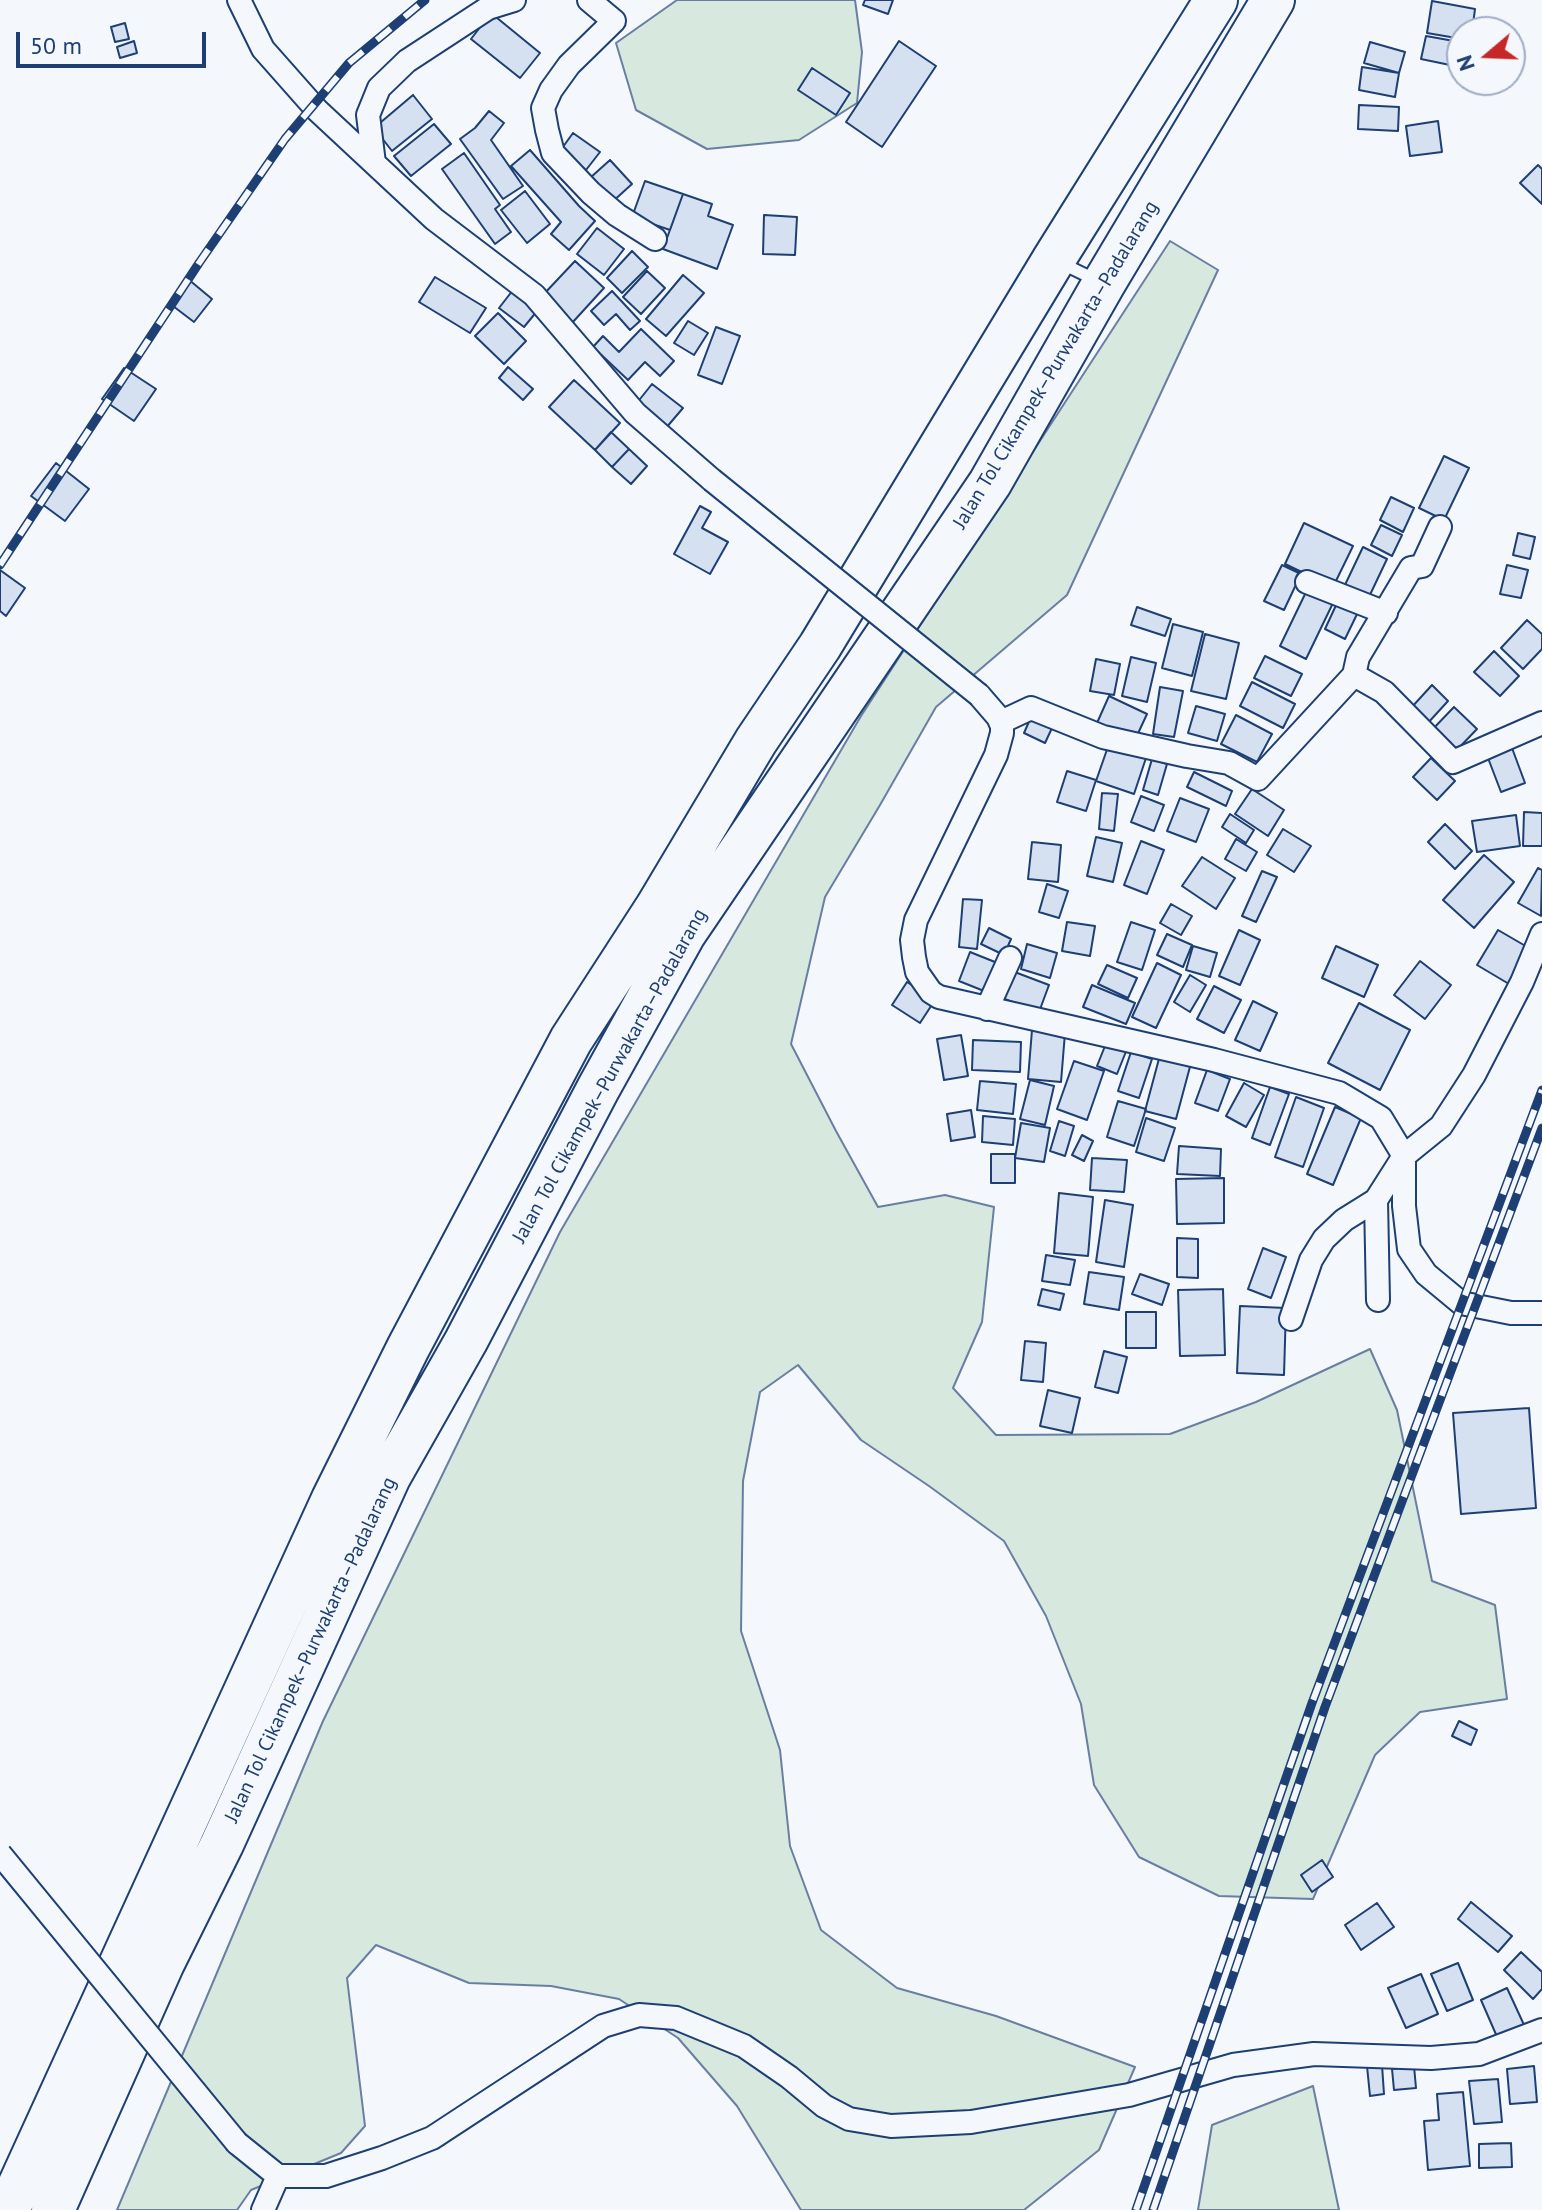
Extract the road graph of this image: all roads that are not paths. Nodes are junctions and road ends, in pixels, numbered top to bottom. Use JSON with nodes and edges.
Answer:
{"nodes":[{"id":1,"x":239,"y":0,"type":"edge"},
{"id":2,"x":514,"y":0,"type":"edge"},
{"id":3,"x":589,"y":0,"type":"edge"},
{"id":4,"x":1216,"y":0,"type":"edge"},
{"id":5,"x":1273,"y":0,"type":"edge"},
{"id":6,"x":374,"y":163,"type":"junction"},
{"id":7,"x":655,"y":239,"type":"dead end"},
{"id":8,"x":1054,"y":259,"type":"junction"},
{"id":9,"x":1104,"y":283,"type":"junction"},
{"id":10,"x":1440,"y":527,"type":"dead end"},
{"id":11,"x":1307,"y":582,"type":"dead end"},
{"id":12,"x":1386,"y":613,"type":"junction"},
{"id":13,"x":1354,"y":675,"type":"junction"},
{"id":14,"x":1001,"y":722,"type":"junction"},
{"id":15,"x":1542,"y":723,"type":"edge"},
{"id":16,"x":1542,"y":934,"type":"edge"},
{"id":17,"x":1010,"y":958,"type":"dead end"},
{"id":18,"x":987,"y":1009,"type":"junction"},
{"id":19,"x":1404,"y":1156,"type":"junction"},
{"id":20,"x":1376,"y":1200,"type":"junction"},
{"id":21,"x":1378,"y":1300,"type":"dead end"},
{"id":22,"x":1542,"y":1313,"type":"edge"},
{"id":23,"x":1291,"y":1319,"type":"dead end"},
{"id":24,"x":0,"y":1854,"type":"edge"},
{"id":25,"x":1542,"y":2030,"type":"edge"},
{"id":26,"x":278,"y":2176,"type":"junction"},
{"id":27,"x":8,"y":2210,"type":"edge"},
{"id":28,"x":53,"y":2210,"type":"edge"},
{"id":29,"x":263,"y":2210,"type":"edge"}],
"edges":[{"from":1,"to":6,"type":"street"},
{"from":2,"to":6,"type":"street"},
{"from":3,"to":7,"type":"street"},
{"from":4,"to":8,"type":"highway","name":"Jalan Tol Cikampek–Purwakarta–Padalarang"},
{"from":5,"to":9,"type":"highway","name":"Jalan Tol Cikampek–Purwakarta–Padalarang"},
{"from":6,"to":14,"type":"street","bridge":true},
{"from":8,"to":9,"type":"lane"},
{"from":8,"to":27,"type":"highway","name":"Jalan Tol Cikampek–Purwakarta–Padalarang"},
{"from":9,"to":28,"type":"highway","name":"Jalan Tol Cikampek–Purwakarta–Padalarang"},
{"from":10,"to":12,"type":"street"},
{"from":11,"to":12,"type":"street"},
{"from":12,"to":13,"type":"street"},
{"from":13,"to":14,"type":"street"},
{"from":13,"to":15,"type":"street"},
{"from":14,"to":18,"type":"street"},
{"from":16,"to":19,"type":"street"},
{"from":17,"to":18,"type":"street"},
{"from":18,"to":19,"type":"street"},
{"from":19,"to":20,"type":"street"},
{"from":19,"to":22,"type":"street"},
{"from":20,"to":21,"type":"street"},
{"from":20,"to":23,"type":"street"},
{"from":24,"to":26,"type":"street","bridge":true},
{"from":25,"to":26,"type":"street"},
{"from":26,"to":29,"type":"street"}]}
